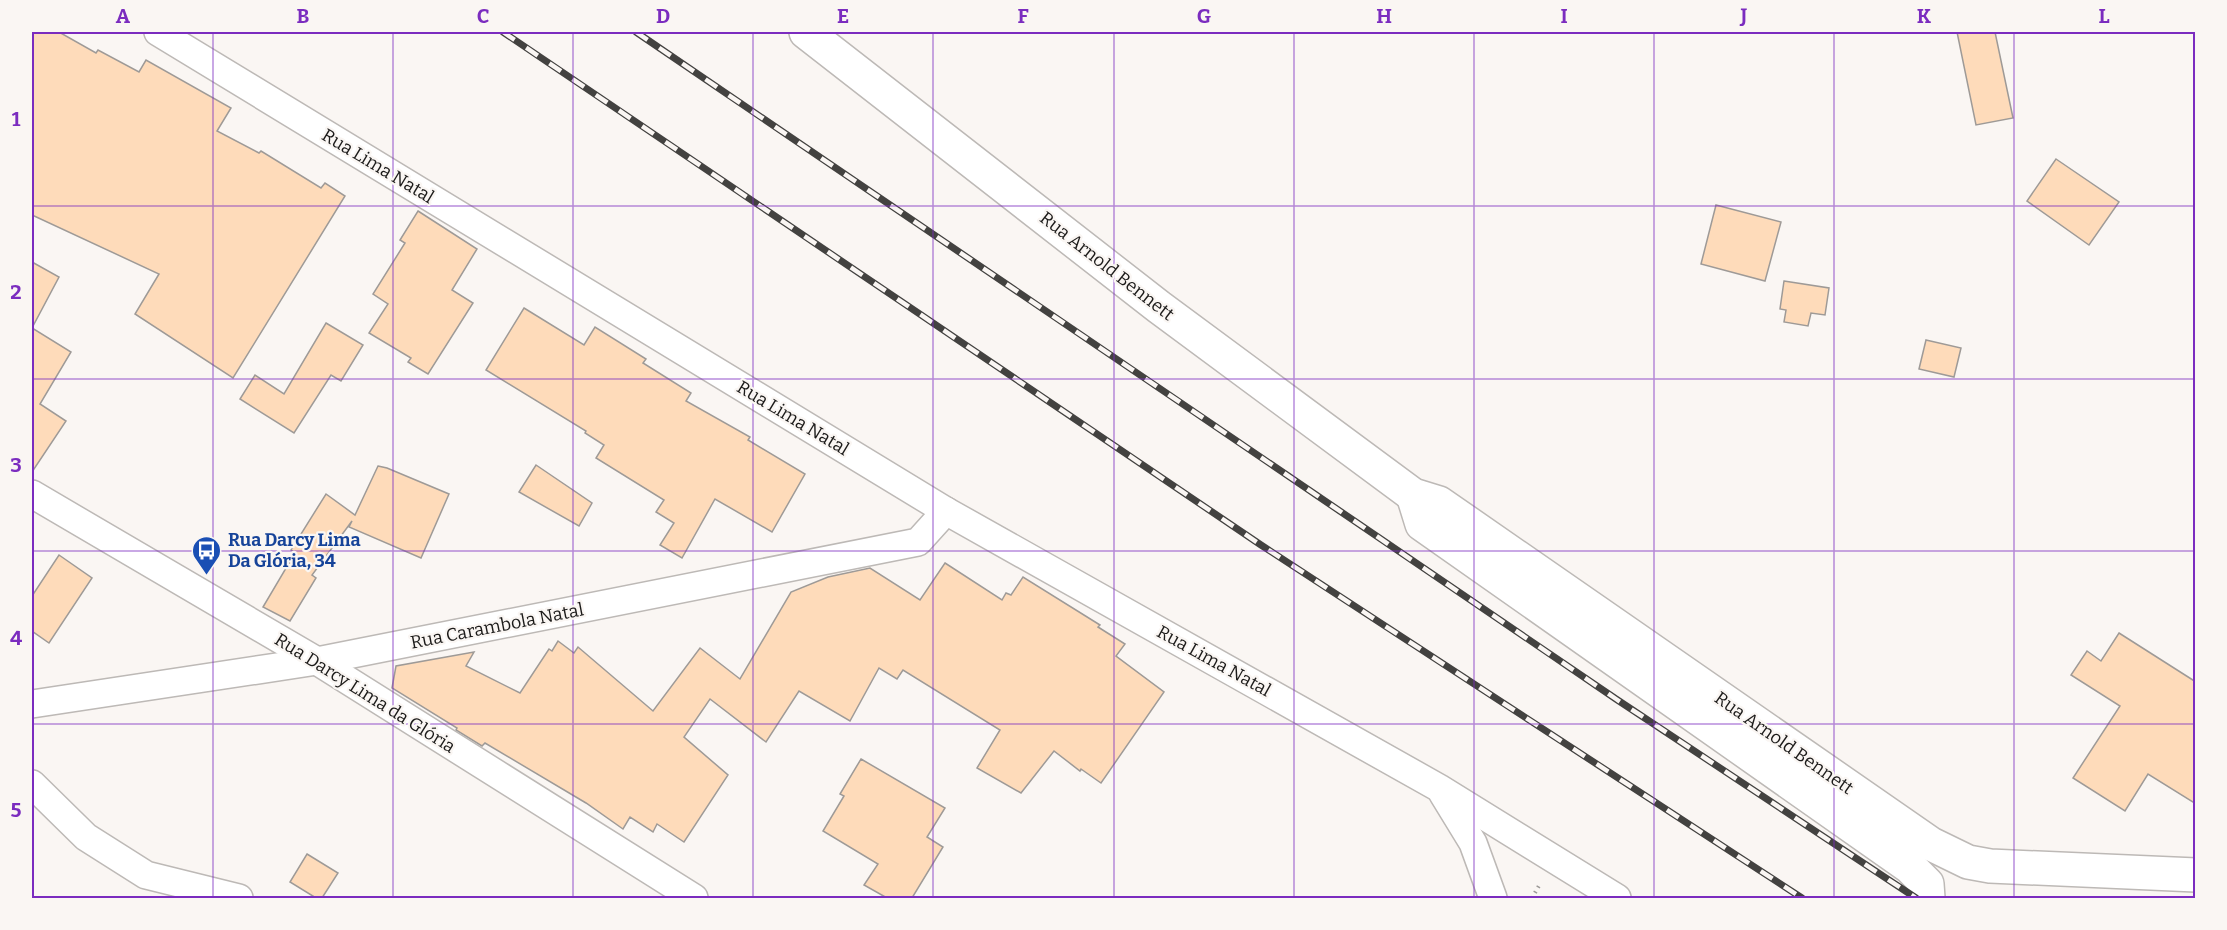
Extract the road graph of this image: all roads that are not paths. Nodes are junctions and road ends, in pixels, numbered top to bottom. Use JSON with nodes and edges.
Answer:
{"nodes":[{"id":1,"x":158,"y":32,"type":"edge"},
{"id":2,"x":806,"y":32,"type":"edge"},
{"id":3,"x":32,"y":494,"type":"edge"},
{"id":4,"x":1413,"y":495,"type":"junction"},
{"id":5,"x":946,"y":511,"type":"junction"},
{"id":6,"x":317,"y":662,"type":"junction"},
{"id":7,"x":32,"y":704,"type":"edge"},
{"id":8,"x":32,"y":784,"type":"edge"},
{"id":9,"x":1439,"y":788,"type":"junction"},
{"id":10,"x":2196,"y":875,"type":"edge"},
{"id":11,"x":239,"y":898,"type":"edge"},
{"id":12,"x":694,"y":898,"type":"edge"},
{"id":13,"x":1493,"y":898,"type":"edge"},
{"id":14,"x":1617,"y":898,"type":"edge"},
{"id":15,"x":1928,"y":898,"type":"edge"}],
"edges":[{"from":1,"to":5,"type":"street","name":"Rua Lima Natal"},
{"from":2,"to":4,"type":"street","name":"Rua Arnold Bennett"},
{"from":3,"to":6,"type":"street","name":"Rua Darcy Lima da Glória"},
{"from":4,"to":10,"type":"street","name":"Rua Arnold Bennett"},
{"from":4,"to":15,"type":"street","name":"Rua Arnold Bennett"},
{"from":5,"to":6,"type":"street","name":"Rua Carambola Natal"},
{"from":5,"to":9,"type":"street","name":"Rua Lima Natal"},
{"from":6,"to":7,"type":"street","name":"Rua Carambola Natal"},
{"from":6,"to":12,"type":"street","name":"Rua Darcy Lima da Glória"},
{"from":8,"to":11,"type":"street"},
{"from":9,"to":13,"type":"street","name":"Rua Lima Natal"},
{"from":9,"to":14,"type":"street","name":"Rua Lima Natal"}]}
